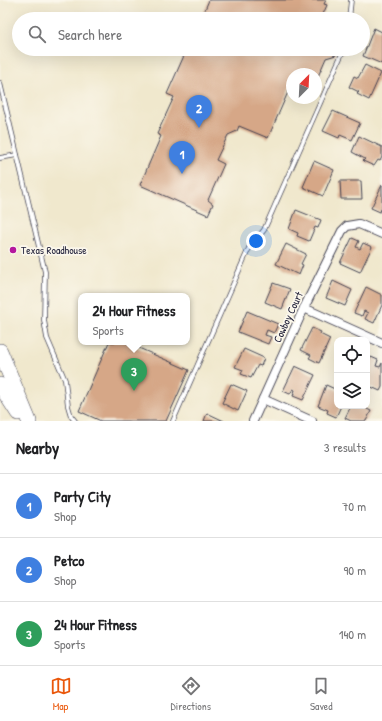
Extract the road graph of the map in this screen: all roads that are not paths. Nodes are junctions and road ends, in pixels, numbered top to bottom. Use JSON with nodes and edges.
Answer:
{"nodes":[{"id":1,"x":351,"y":0,"type":"edge"},
{"id":2,"x":350,"y":12,"type":"edge"},
{"id":3,"x":341,"y":56,"type":"edge"},
{"id":4,"x":0,"y":83,"type":"edge"},
{"id":5,"x":17,"y":154,"type":"junction"},
{"id":6,"x":0,"y":158,"type":"edge"},
{"id":7,"x":382,"y":234,"type":"edge"},
{"id":8,"x":304,"y":308,"type":"junction"},
{"id":9,"x":382,"y":343,"type":"edge"},
{"id":10,"x":0,"y":351,"type":"edge"},
{"id":11,"x":0,"y":385,"type":"edge"},
{"id":12,"x":263,"y":399,"type":"junction"},
{"id":13,"x":23,"y":421,"type":"edge"},
{"id":14,"x":29,"y":421,"type":"edge"},
{"id":15,"x":75,"y":421,"type":"edge"},
{"id":16,"x":173,"y":421,"type":"edge"},
{"id":17,"x":254,"y":421,"type":"edge"},
{"id":18,"x":312,"y":421,"type":"edge"}],
"edges":[{"from":1,"to":2,"type":"lane"},
{"from":3,"to":16,"type":"lane"},
{"from":4,"to":5,"type":"lane"},
{"from":5,"to":6,"type":"lane"},
{"from":5,"to":15,"type":"lane"},
{"from":7,"to":8,"type":"street","name":"Cowboy Court"},
{"from":8,"to":9,"type":"street"},
{"from":8,"to":12,"type":"street","name":"Cowboy Court"},
{"from":10,"to":14,"type":"highway"},
{"from":11,"to":13,"type":"highway"},
{"from":12,"to":17,"type":"street","name":"Cowboy Court"},
{"from":12,"to":18,"type":"street"}]}
